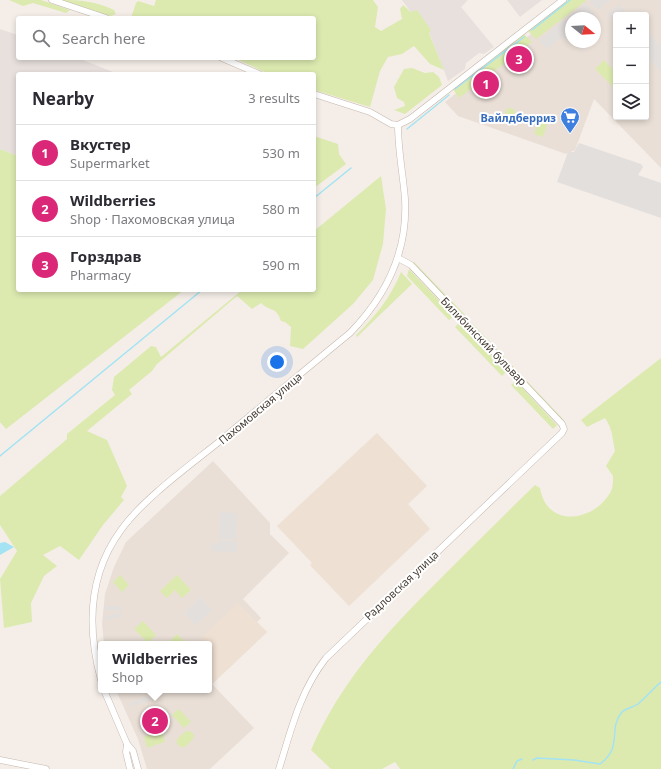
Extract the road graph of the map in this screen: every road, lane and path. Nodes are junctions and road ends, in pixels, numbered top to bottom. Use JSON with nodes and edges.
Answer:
{"nodes":[{"id":1,"x":52,"y":0,"type":"edge"},
{"id":2,"x":563,"y":0,"type":"edge"},
{"id":3,"x":100,"y":16,"type":"edge"},
{"id":4,"x":227,"y":60,"type":"edge"},
{"id":5,"x":254,"y":72,"type":"edge"},
{"id":6,"x":316,"y":95,"type":"edge"},
{"id":7,"x":398,"y":125,"type":"junction"},
{"id":8,"x":398,"y":258,"type":"junction"},
{"id":9,"x":564,"y":429,"type":"joint"},
{"id":10,"x":98,"y":667,"type":"edge"},
{"id":11,"x":105,"y":693,"type":"edge"},
{"id":12,"x":127,"y":744,"type":"junction"},
{"id":13,"x":0,"y":760,"type":"edge"},
{"id":14,"x":46,"y":769,"type":"edge"},
{"id":15,"x":130,"y":769,"type":"edge"},
{"id":16,"x":138,"y":769,"type":"edge"},
{"id":17,"x":279,"y":769,"type":"edge"}],
"edges":[{"from":1,"to":3,"type":"street"},
{"from":2,"to":7,"type":"street"},
{"from":4,"to":5,"type":"street"},
{"from":6,"to":7,"type":"street"},
{"from":7,"to":8,"type":"street","name":"Пахомовская улица"},
{"from":8,"to":9,"type":"street","name":"Билибинский бульвар"},
{"from":8,"to":10,"type":"street","name":"Пахомовская улица"},
{"from":9,"to":17,"type":"street","name":"Радловская улица"},
{"from":11,"to":12,"type":"street"},
{"from":12,"to":15,"type":"street"},
{"from":12,"to":16,"type":"street"},
{"from":13,"to":14,"type":"street"}]}
